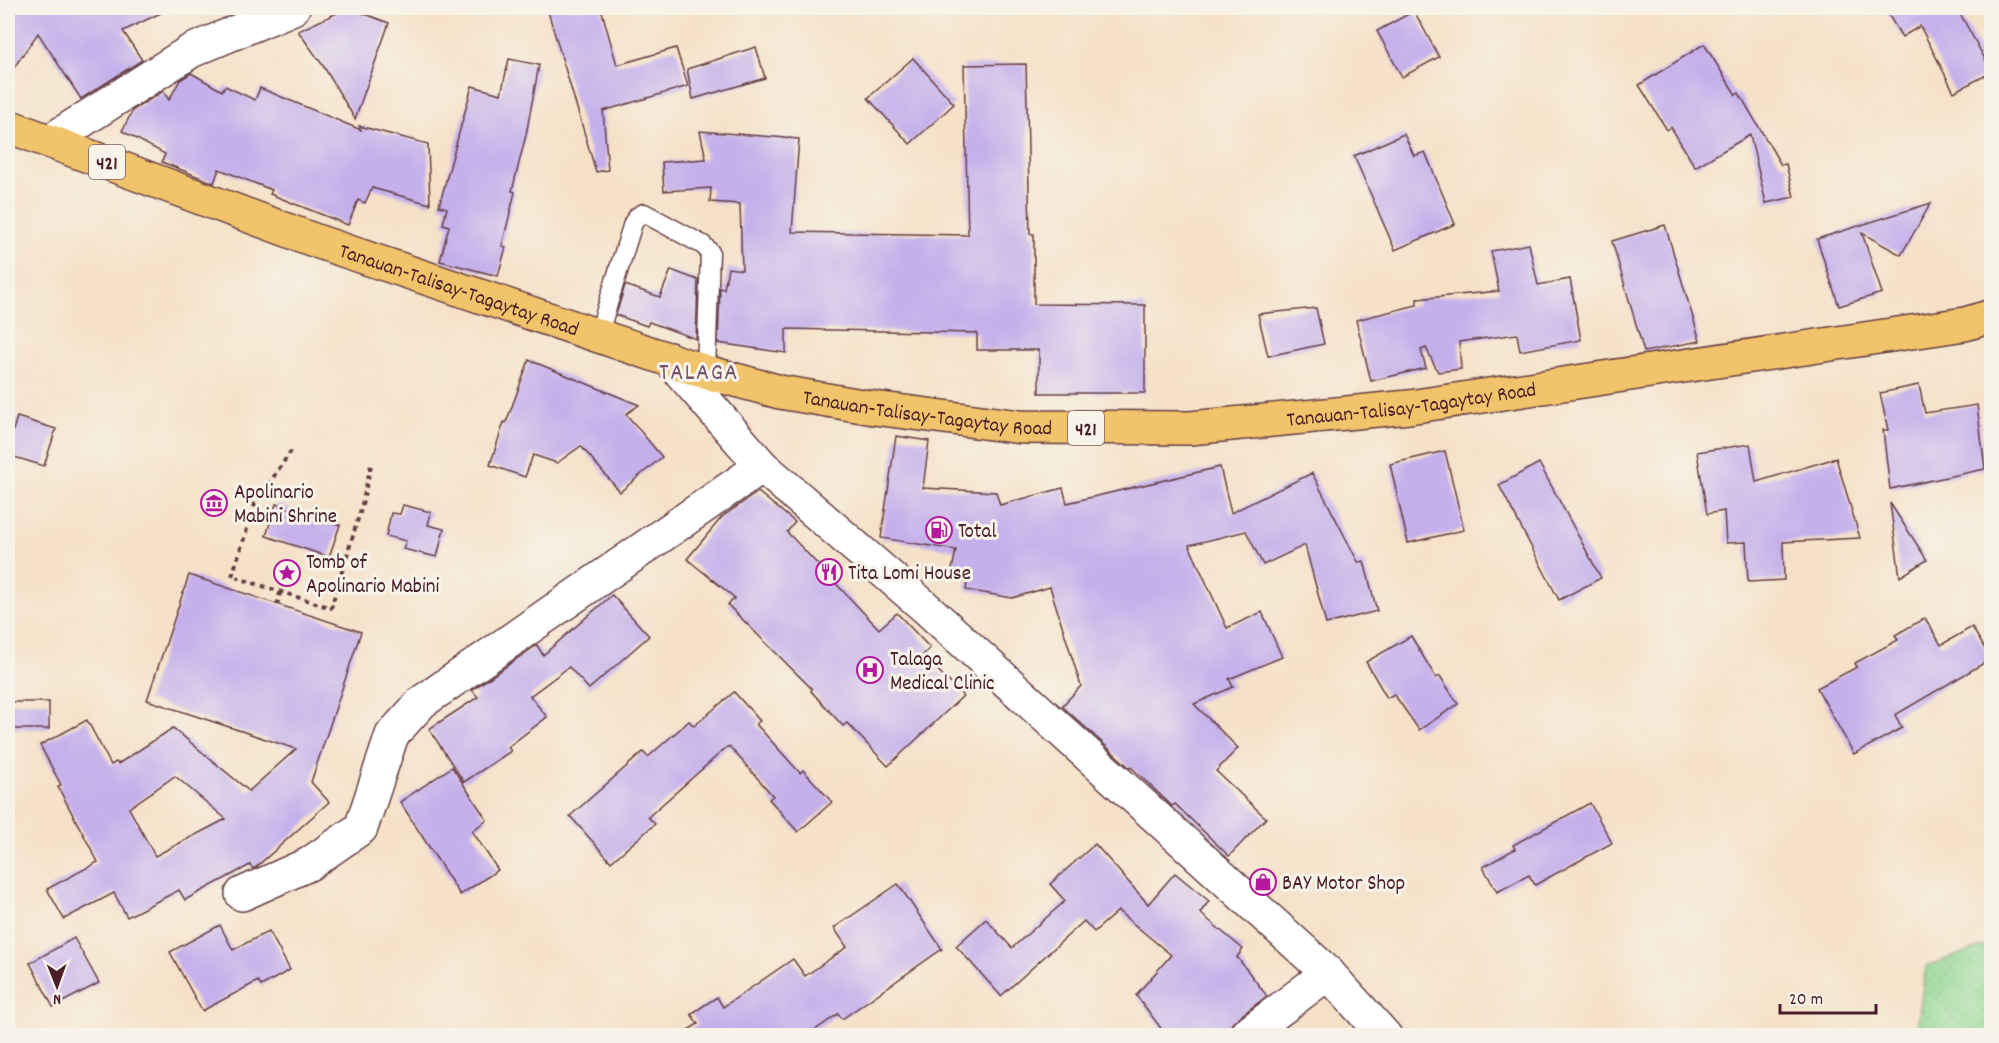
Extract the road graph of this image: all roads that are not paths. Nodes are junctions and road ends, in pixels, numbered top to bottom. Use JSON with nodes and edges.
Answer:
{"nodes":[{"id":1,"x":293,"y":8,"type":"edge"},
{"id":2,"x":8,"y":126,"type":"edge"},
{"id":3,"x":50,"y":141,"type":"junction"},
{"id":4,"x":1992,"y":316,"type":"edge"},
{"id":5,"x":598,"y":336,"type":"junction"},
{"id":6,"x":669,"y":359,"type":"junction"},
{"id":7,"x":706,"y":372,"type":"junction"},
{"id":8,"x":762,"y":466,"type":"junction"},
{"id":9,"x":242,"y":894,"type":"dead end"},
{"id":10,"x":1328,"y":973,"type":"junction"},
{"id":11,"x":1245,"y":1035,"type":"edge"},
{"id":12,"x":1385,"y":1035,"type":"edge"}],
"edges":[{"from":1,"to":3,"type":"street"},
{"from":2,"to":3,"type":"main road","name":"Tanauan-Talisay-Tagaytay Road","number":"421"},
{"from":3,"to":5,"type":"main road","name":"Tanauan-Talisay-Tagaytay Road","number":"421"},
{"from":4,"to":7,"type":"main road","name":"Tanauan-Talisay-Tagaytay Road","number":"421"},
{"from":5,"to":6,"type":"main road","name":"Tanauan-Talisay-Tagaytay Road","number":"421"},
{"from":5,"to":7,"type":"lane"},
{"from":6,"to":7,"type":"main road","name":"Tanauan-Talisay-Tagaytay Road","number":"421"},
{"from":6,"to":8,"type":"street"},
{"from":8,"to":9,"type":"street"},
{"from":8,"to":10,"type":"street"},
{"from":10,"to":11,"type":"street"},
{"from":10,"to":12,"type":"street"}]}
